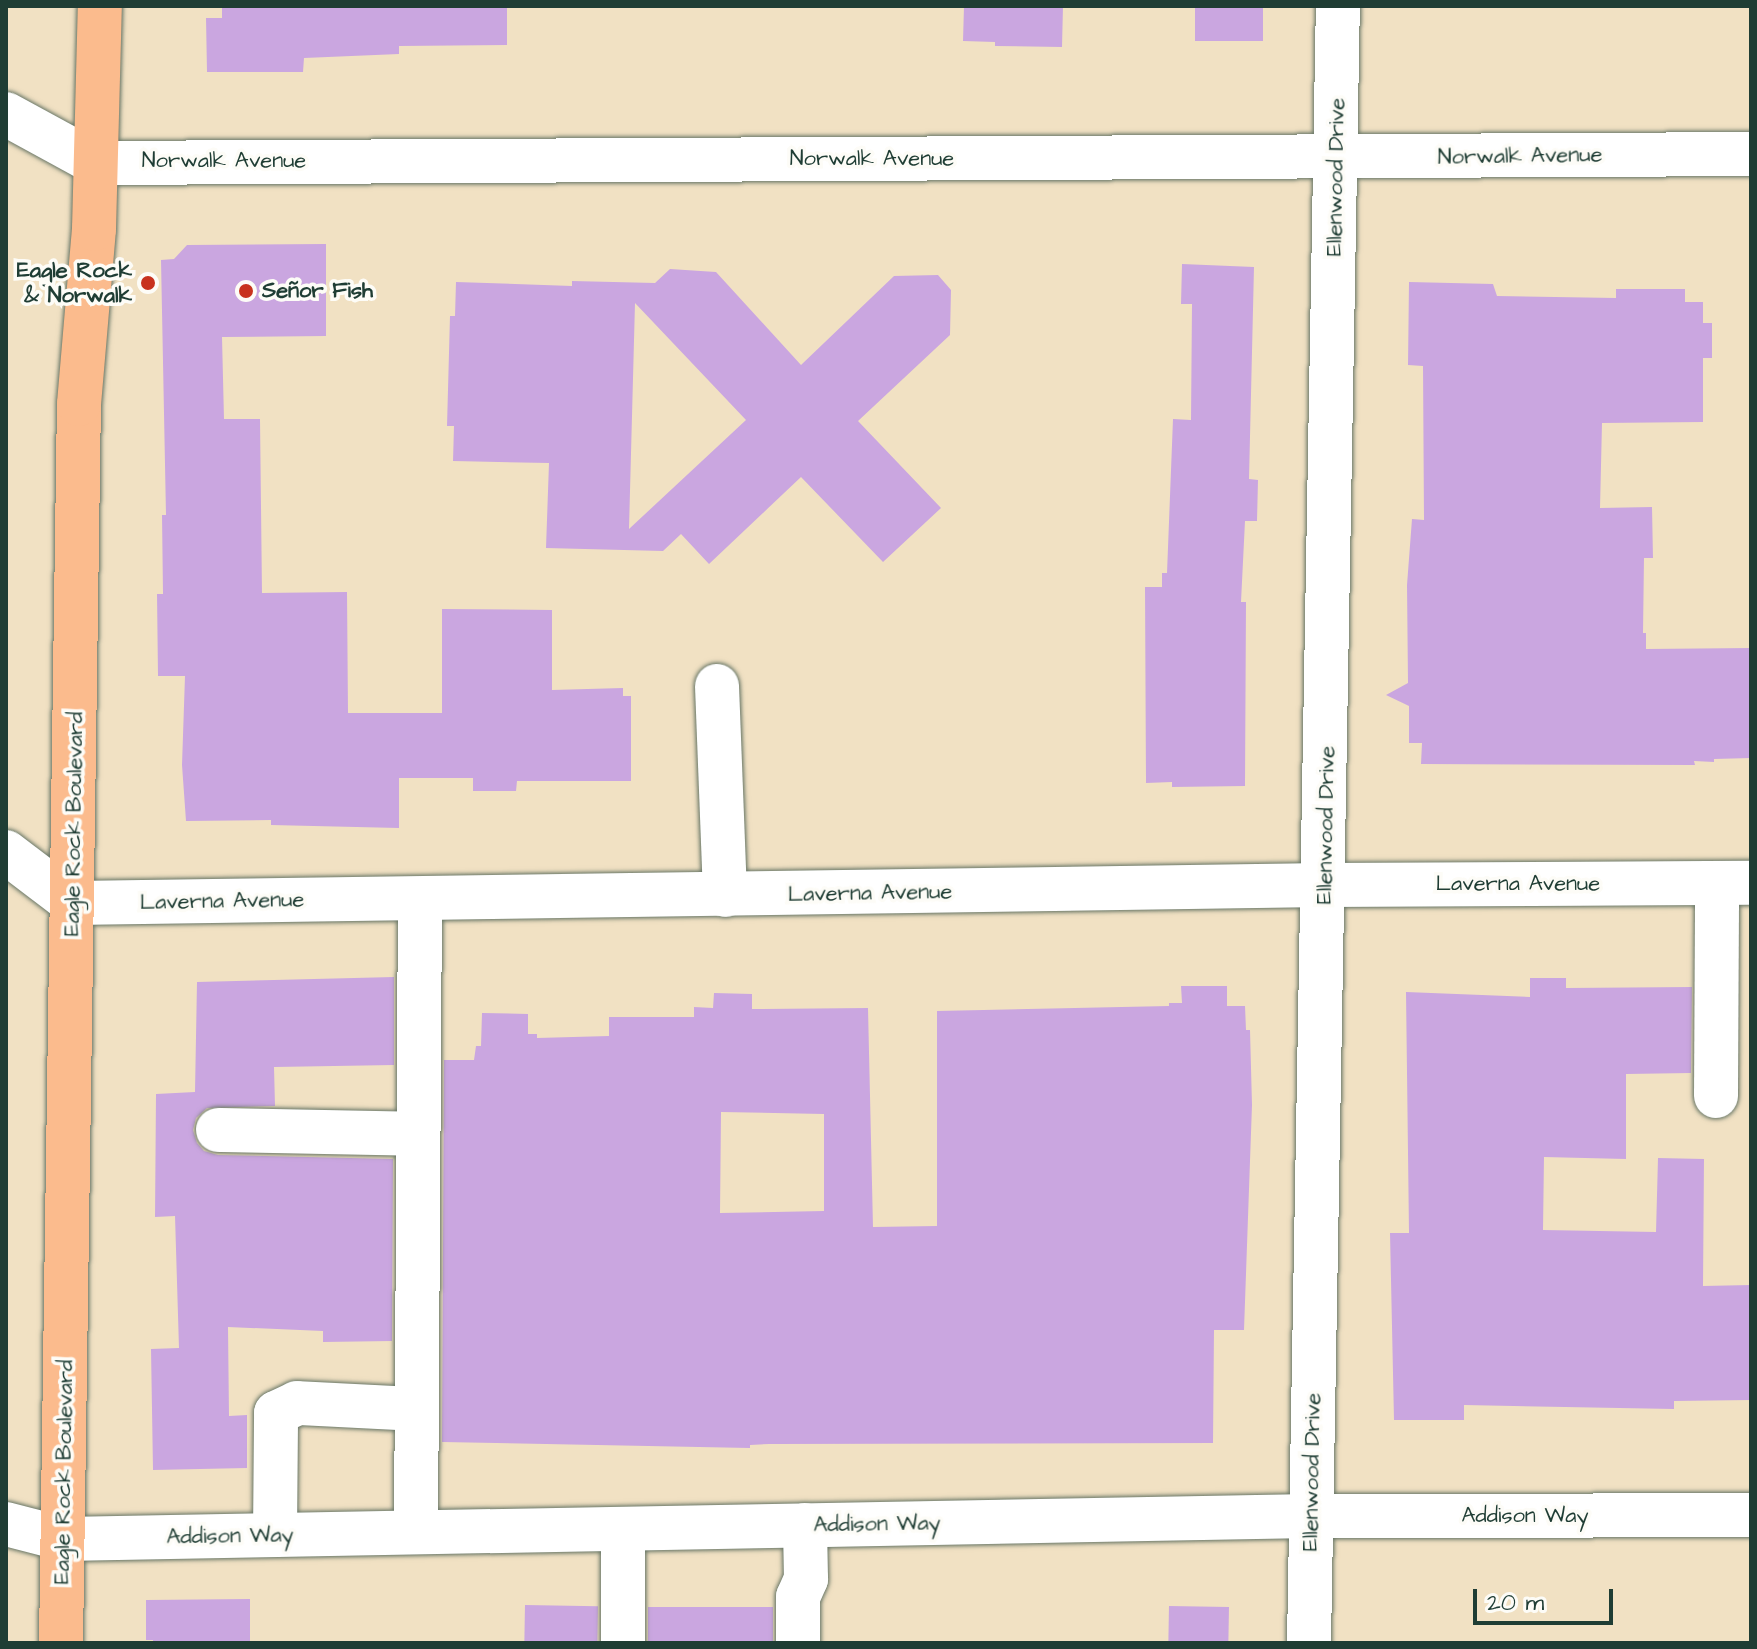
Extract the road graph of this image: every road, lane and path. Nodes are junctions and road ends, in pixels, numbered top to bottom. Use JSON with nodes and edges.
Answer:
{"nodes":[{"id":1,"x":100,"y":6,"type":"edge"},
{"id":2,"x":1338,"y":6,"type":"edge"},
{"id":3,"x":6,"y":114,"type":"edge"},
{"id":4,"x":1751,"y":154,"type":"edge"},
{"id":5,"x":1337,"y":158,"type":"junction"},
{"id":6,"x":96,"y":163,"type":"junction"},
{"id":7,"x":717,"y":686,"type":"dead end"},
{"id":8,"x":6,"y":852,"type":"edge"},
{"id":9,"x":1734,"y":883,"type":"edge"},
{"id":10,"x":1325,"y":885,"type":"junction"},
{"id":11,"x":725,"y":895,"type":"junction"},
{"id":12,"x":420,"y":899,"type":"junction"},
{"id":13,"x":73,"y":903,"type":"junction"},
{"id":14,"x":1716,"y":1096,"type":"dead end"},
{"id":15,"x":218,"y":1130,"type":"dead end"},
{"id":16,"x":418,"y":1134,"type":"junction"},
{"id":17,"x":416,"y":1409,"type":"junction"},
{"id":18,"x":1751,"y":1515,"type":"edge"},
{"id":19,"x":1311,"y":1516,"type":"junction"},
{"id":20,"x":6,"y":1524,"type":"edge"},
{"id":21,"x":805,"y":1525,"type":"junction"},
{"id":22,"x":623,"y":1529,"type":"junction"},
{"id":23,"x":416,"y":1532,"type":"junction"},
{"id":24,"x":275,"y":1535,"type":"junction"},
{"id":25,"x":64,"y":1539,"type":"junction"},
{"id":26,"x":806,"y":1579,"type":"junction"},
{"id":27,"x":61,"y":1643,"type":"edge"},
{"id":28,"x":623,"y":1643,"type":"edge"},
{"id":29,"x":798,"y":1643,"type":"edge"},
{"id":30,"x":812,"y":1643,"type":"edge"},
{"id":31,"x":1309,"y":1643,"type":"edge"}],
"edges":[{"from":1,"to":6,"type":"main road","name":"Eagle Rock Boulevard"},
{"from":2,"to":5,"type":"street","name":"Ellenwood Drive"},
{"from":3,"to":6,"type":"street","name":"Norwalk Avenue"},
{"from":4,"to":5,"type":"street","name":"Norwalk Avenue"},
{"from":5,"to":6,"type":"street","name":"Norwalk Avenue"},
{"from":5,"to":10,"type":"street","name":"Ellenwood Drive"},
{"from":6,"to":13,"type":"main road","name":"Eagle Rock Boulevard"},
{"from":7,"to":11,"type":"street"},
{"from":8,"to":13,"type":"street"},
{"from":9,"to":10,"type":"street","name":"Laverna Avenue"},
{"from":9,"to":14,"type":"street"},
{"from":10,"to":11,"type":"street","name":"Laverna Avenue"},
{"from":10,"to":19,"type":"street","name":"Ellenwood Drive"},
{"from":11,"to":12,"type":"street","name":"Laverna Avenue"},
{"from":12,"to":13,"type":"street","name":"Laverna Avenue"},
{"from":12,"to":16,"type":"street"},
{"from":13,"to":25,"type":"main road","name":"Eagle Rock Boulevard"},
{"from":15,"to":16,"type":"street"},
{"from":16,"to":17,"type":"street"},
{"from":17,"to":23,"type":"street"},
{"from":17,"to":24,"type":"street"},
{"from":18,"to":19,"type":"street","name":"Addison Way"},
{"from":19,"to":21,"type":"street","name":"Addison Way"},
{"from":19,"to":31,"type":"street","name":"Ellenwood Drive"},
{"from":20,"to":25,"type":"street","name":"Addison Way"},
{"from":21,"to":22,"type":"street","name":"Addison Way"},
{"from":21,"to":26,"type":"street"},
{"from":22,"to":23,"type":"street","name":"Addison Way"},
{"from":22,"to":28,"type":"street"},
{"from":23,"to":24,"type":"street","name":"Addison Way"},
{"from":24,"to":25,"type":"street","name":"Addison Way"},
{"from":25,"to":27,"type":"main road","name":"Eagle Rock Boulevard"},
{"from":26,"to":29,"type":"street"},
{"from":26,"to":30,"type":"street"}]}
